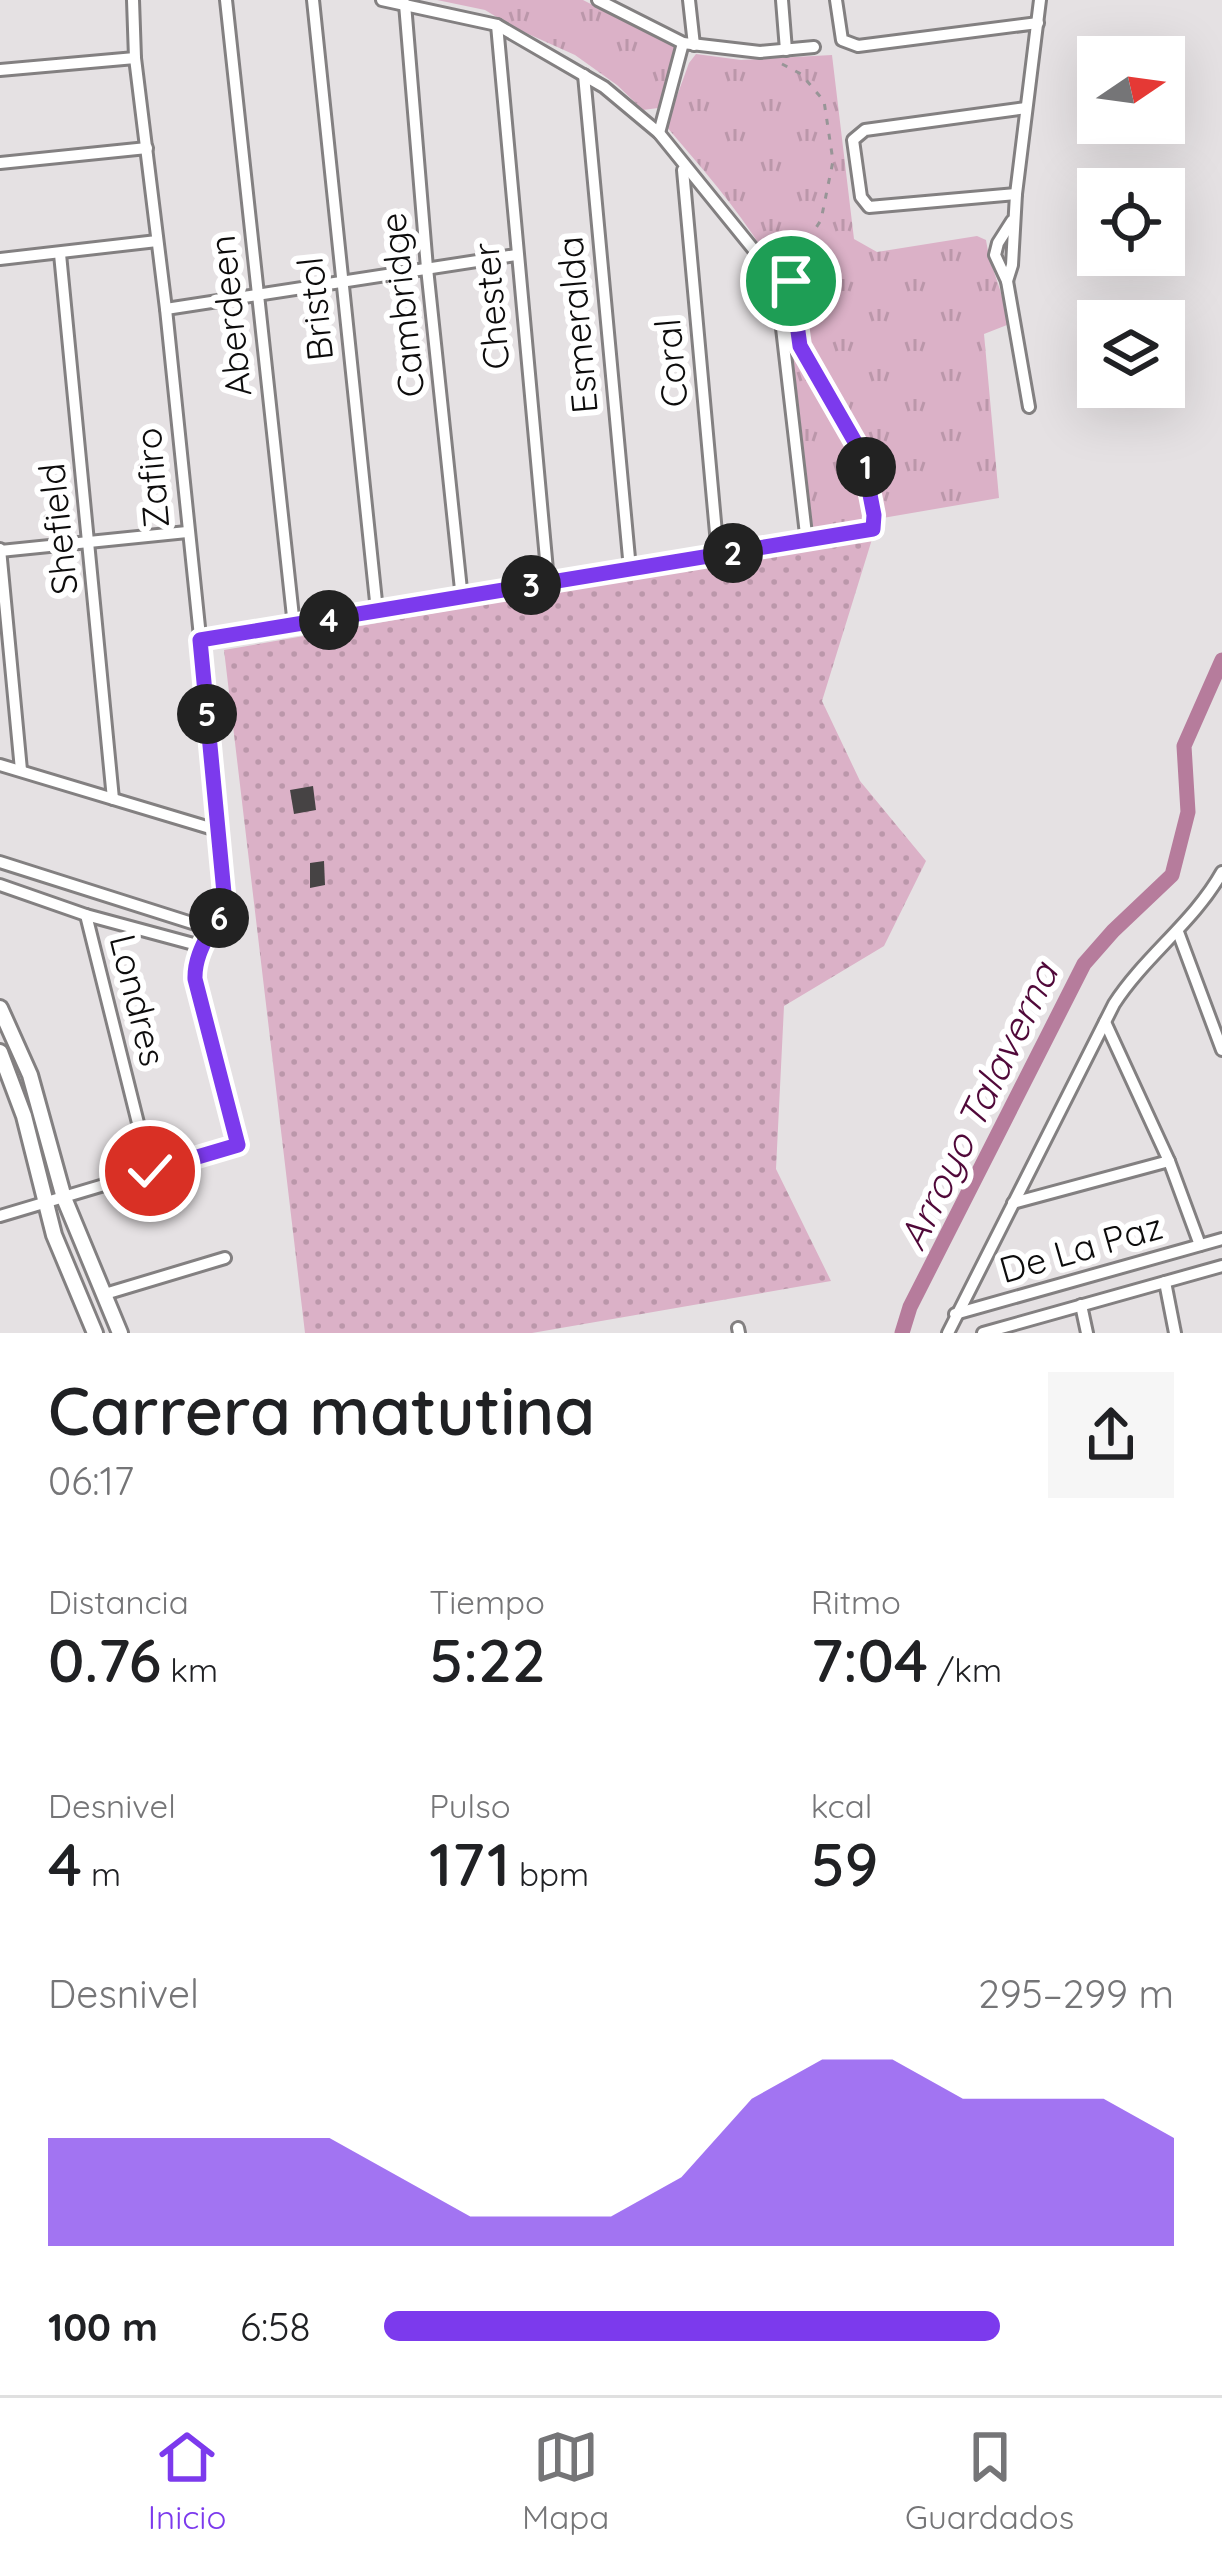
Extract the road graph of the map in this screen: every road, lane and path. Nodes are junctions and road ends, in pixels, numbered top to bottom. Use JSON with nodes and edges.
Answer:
{"nodes":[{"id":1,"x":133,"y":0,"type":"edge"},
{"id":2,"x":226,"y":0,"type":"edge"},
{"id":3,"x":313,"y":0,"type":"edge"},
{"id":4,"x":382,"y":0,"type":"edge"},
{"id":5,"x":689,"y":0,"type":"edge"},
{"id":6,"x":782,"y":0,"type":"edge"},
{"id":7,"x":836,"y":0,"type":"edge"},
{"id":8,"x":1040,"y":0,"type":"edge"},
{"id":9,"x":602,"y":1,"type":"edge"},
{"id":10,"x":405,"y":4,"type":"junction"},
{"id":11,"x":1038,"y":23,"type":"junction"},
{"id":12,"x":497,"y":25,"type":"junction"},
{"id":13,"x":688,"y":44,"type":"junction"},
{"id":14,"x":814,"y":47,"type":"dead end"},
{"id":15,"x":786,"y":50,"type":"junction"},
{"id":16,"x":760,"y":52,"type":"junction"},
{"id":17,"x":135,"y":58,"type":"junction"},
{"id":18,"x":0,"y":70,"type":"edge"},
{"id":19,"x":584,"y":75,"type":"junction"},
{"id":20,"x":1026,"y":108,"type":"junction"},
{"id":21,"x":659,"y":133,"type":"junction"},
{"id":22,"x":147,"y":148,"type":"junction"},
{"id":23,"x":0,"y":163,"type":"edge"},
{"id":24,"x":683,"y":166,"type":"junction"},
{"id":25,"x":1016,"y":194,"type":"junction"},
{"id":26,"x":157,"y":241,"type":"junction"},
{"id":27,"x":59,"y":254,"type":"junction"},
{"id":28,"x":516,"y":255,"type":"junction"},
{"id":29,"x":0,"y":260,"type":"edge"},
{"id":30,"x":427,"y":268,"type":"junction"},
{"id":31,"x":343,"y":283,"type":"junction"},
{"id":32,"x":258,"y":295,"type":"junction"},
{"id":33,"x":166,"y":309,"type":"junction"},
{"id":34,"x":1029,"y":407,"type":"dead end"},
{"id":35,"x":187,"y":532,"type":"junction"},
{"id":36,"x":864,"y":532,"type":"joint"},
{"id":37,"x":807,"y":542,"type":"junction"},
{"id":38,"x":89,"y":544,"type":"junction"},
{"id":39,"x":0,"y":550,"type":"edge"},
{"id":40,"x":718,"y":555,"type":"junction"},
{"id":41,"x":630,"y":569,"type":"junction"},
{"id":42,"x":548,"y":581,"type":"junction"},
{"id":43,"x":462,"y":599,"type":"junction"},
{"id":44,"x":377,"y":611,"type":"junction"},
{"id":45,"x":294,"y":626,"type":"junction"},
{"id":46,"x":200,"y":640,"type":"junction"},
{"id":47,"x":0,"y":765,"type":"edge"},
{"id":48,"x":21,"y":770,"type":"junction"},
{"id":49,"x":113,"y":800,"type":"junction"},
{"id":50,"x":220,"y":831,"type":"junction"},
{"id":51,"x":0,"y":862,"type":"edge"},
{"id":52,"x":1222,"y":872,"type":"edge"},
{"id":53,"x":0,"y":885,"type":"edge"},
{"id":54,"x":86,"y":914,"type":"junction"},
{"id":55,"x":214,"y":930,"type":"junction"},
{"id":56,"x":1178,"y":932,"type":"junction"},
{"id":57,"x":201,"y":946,"type":"junction"},
{"id":58,"x":0,"y":1008,"type":"edge"},
{"id":59,"x":1105,"y":1022,"type":"junction"},
{"id":60,"x":1222,"y":1050,"type":"edge"},
{"id":61,"x":0,"y":1052,"type":"edge"},
{"id":62,"x":1169,"y":1161,"type":"junction"},
{"id":63,"x":150,"y":1171,"type":"junction"},
{"id":64,"x":56,"y":1201,"type":"junction"},
{"id":65,"x":1013,"y":1203,"type":"junction"},
{"id":66,"x":0,"y":1216,"type":"edge"},
{"id":67,"x":1222,"y":1239,"type":"edge"},
{"id":68,"x":1200,"y":1245,"type":"junction"},
{"id":69,"x":225,"y":1258,"type":"dead end"},
{"id":70,"x":1222,"y":1266,"type":"edge"},
{"id":71,"x":1165,"y":1282,"type":"junction"},
{"id":72,"x":105,"y":1294,"type":"junction"},
{"id":73,"x":1081,"y":1306,"type":"junction"},
{"id":74,"x":956,"y":1314,"type":"junction"},
{"id":75,"x":992,"y":1332,"type":"edge"},
{"id":76,"x":95,"y":1333,"type":"edge"},
{"id":77,"x":120,"y":1333,"type":"edge"},
{"id":78,"x":948,"y":1333,"type":"edge"},
{"id":79,"x":1087,"y":1333,"type":"edge"},
{"id":80,"x":1175,"y":1333,"type":"edge"}],
"edges":[{"from":1,"to":17,"type":"street","name":"Zafiro"},
{"from":2,"to":32,"type":"street","name":"Aberdeen"},
{"from":3,"to":31,"type":"street","name":"Bristol"},
{"from":4,"to":10,"type":"street"},
{"from":5,"to":13,"type":"street"},
{"from":6,"to":15,"type":"street"},
{"from":7,"to":11,"type":"street"},
{"from":8,"to":11,"type":"street"},
{"from":9,"to":13,"type":"street"},
{"from":10,"to":12,"type":"street"},
{"from":10,"to":30,"type":"street","name":"Cambridge"},
{"from":11,"to":20,"type":"street"},
{"from":12,"to":19,"type":"street"},
{"from":12,"to":28,"type":"street","name":"Chester"},
{"from":13,"to":16,"type":"street"},
{"from":13,"to":21,"type":"street"},
{"from":14,"to":15,"type":"street"},
{"from":15,"to":16,"type":"street"},
{"from":16,"to":36,"type":"path"},
{"from":17,"to":18,"type":"street"},
{"from":17,"to":22,"type":"street","name":"Zafiro"},
{"from":19,"to":21,"type":"street"},
{"from":19,"to":41,"type":"street","name":"Esmeralda"},
{"from":20,"to":25,"type":"street"},
{"from":20,"to":25,"type":"street"},
{"from":21,"to":24,"type":"street"},
{"from":22,"to":23,"type":"street"},
{"from":22,"to":26,"type":"street","name":"Zafiro"},
{"from":24,"to":37,"type":"street"},
{"from":24,"to":40,"type":"street","name":"Coral"},
{"from":25,"to":34,"type":"street"},
{"from":26,"to":27,"type":"street"},
{"from":26,"to":33,"type":"street","name":"Zafiro"},
{"from":27,"to":29,"type":"street"},
{"from":27,"to":38,"type":"street","name":"Shefield"},
{"from":28,"to":30,"type":"street"},
{"from":28,"to":42,"type":"street","name":"Chester"},
{"from":30,"to":31,"type":"street"},
{"from":30,"to":43,"type":"street","name":"Cambridge"},
{"from":31,"to":32,"type":"street"},
{"from":31,"to":44,"type":"street","name":"Bristol"},
{"from":32,"to":33,"type":"street"},
{"from":32,"to":45,"type":"street","name":"Aberdeen"},
{"from":33,"to":35,"type":"street","name":"Zafiro"},
{"from":35,"to":38,"type":"street"},
{"from":35,"to":46,"type":"street","name":"Zafiro"},
{"from":36,"to":37,"type":"street"},
{"from":37,"to":40,"type":"street"},
{"from":38,"to":39,"type":"street"},
{"from":38,"to":49,"type":"street","name":"Shefield"},
{"from":39,"to":48,"type":"street"},
{"from":40,"to":41,"type":"street"},
{"from":41,"to":42,"type":"street"},
{"from":42,"to":43,"type":"street"},
{"from":43,"to":44,"type":"street"},
{"from":44,"to":45,"type":"street"},
{"from":45,"to":46,"type":"street"},
{"from":46,"to":50,"type":"street","name":"Zafiro"},
{"from":47,"to":48,"type":"street"},
{"from":48,"to":49,"type":"street"},
{"from":49,"to":50,"type":"street"},
{"from":50,"to":55,"type":"street","name":"Zafiro"},
{"from":51,"to":55,"type":"street"},
{"from":52,"to":56,"type":"street"},
{"from":53,"to":54,"type":"street"},
{"from":54,"to":57,"type":"street"},
{"from":54,"to":63,"type":"street","name":"Londres"},
{"from":55,"to":57,"type":"street"},
{"from":56,"to":59,"type":"street"},
{"from":56,"to":60,"type":"street"},
{"from":57,"to":63,"type":"street"},
{"from":58,"to":64,"type":"street"},
{"from":59,"to":62,"type":"street"},
{"from":59,"to":65,"type":"street"},
{"from":61,"to":64,"type":"street"},
{"from":62,"to":65,"type":"street"},
{"from":62,"to":68,"type":"street"},
{"from":63,"to":64,"type":"street"},
{"from":64,"to":66,"type":"street"},
{"from":64,"to":72,"type":"street"},
{"from":64,"to":76,"type":"street"},
{"from":65,"to":74,"type":"street"},
{"from":67,"to":68,"type":"street","name":"De La Paz"},
{"from":68,"to":74,"type":"street","name":"De La Paz"},
{"from":69,"to":72,"type":"street"},
{"from":70,"to":71,"type":"street"},
{"from":71,"to":73,"type":"street"},
{"from":71,"to":80,"type":"street"},
{"from":72,"to":77,"type":"street"},
{"from":73,"to":75,"type":"street"},
{"from":73,"to":79,"type":"street"},
{"from":74,"to":78,"type":"street"}]}
